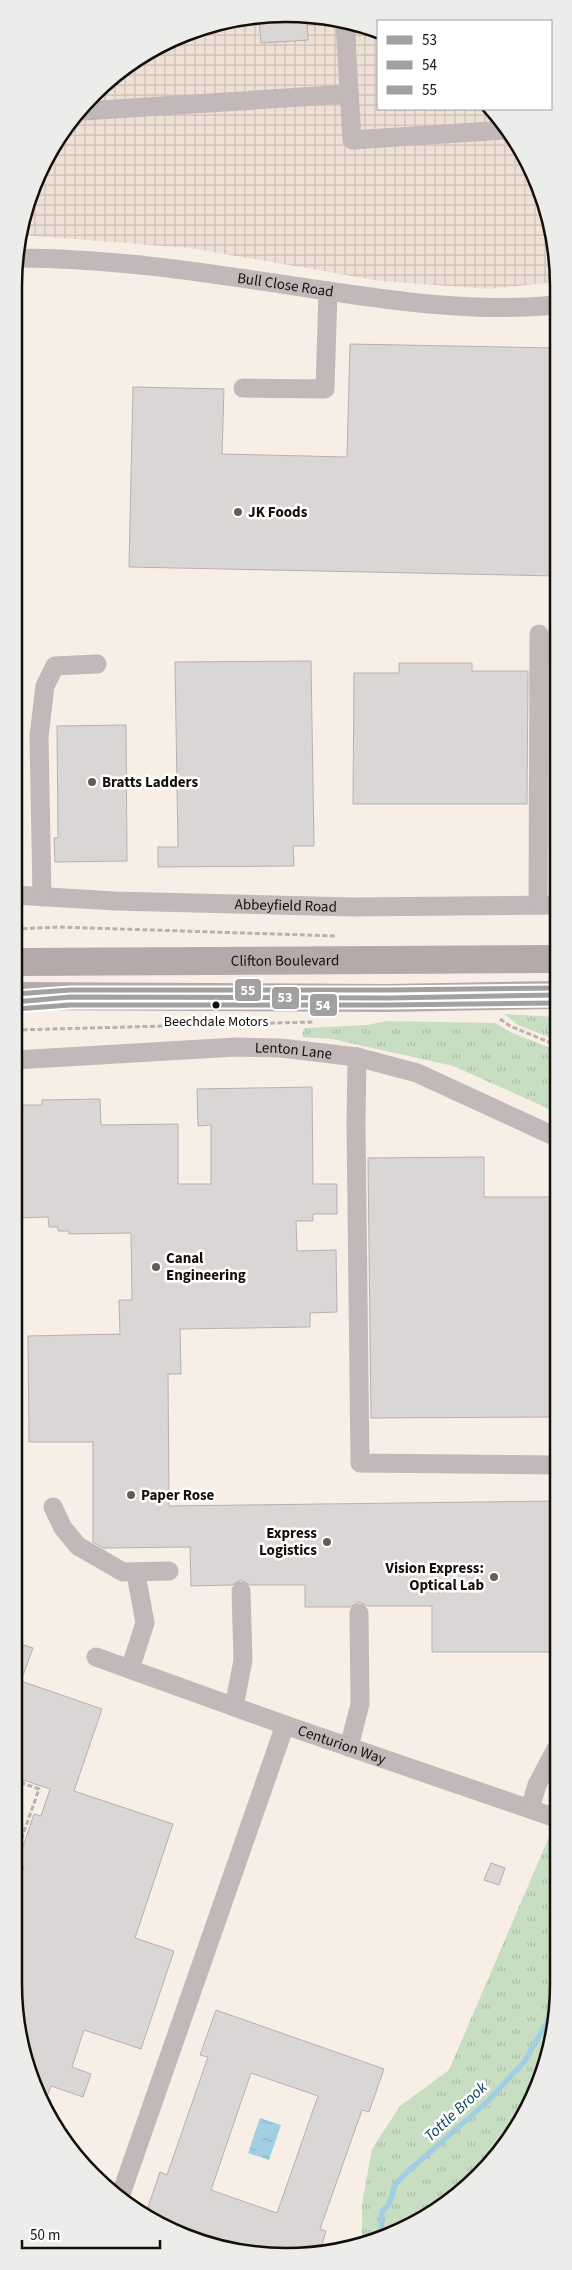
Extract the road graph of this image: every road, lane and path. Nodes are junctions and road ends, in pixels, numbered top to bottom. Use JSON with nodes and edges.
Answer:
{"nodes":[{"id":1,"x":345,"y":29,"type":"edge"},
{"id":2,"x":349,"y":94,"type":"junction"},
{"id":3,"x":89,"y":111,"type":"edge"},
{"id":4,"x":498,"y":130,"type":"edge"},
{"id":5,"x":24,"y":258,"type":"edge"},
{"id":6,"x":328,"y":291,"type":"junction"},
{"id":7,"x":550,"y":306,"type":"edge"},
{"id":8,"x":243,"y":388,"type":"dead end"},
{"id":9,"x":539,"y":634,"type":"dead end"},
{"id":10,"x":97,"y":664,"type":"dead end"},
{"id":11,"x":22,"y":896,"type":"edge"},
{"id":12,"x":42,"y":897,"type":"junction"},
{"id":13,"x":547,"y":905,"type":"edge"},
{"id":14,"x":22,"y":929,"type":"edge"},
{"id":15,"x":342,"y":936,"type":"dead end"},
{"id":16,"x":22,"y":958,"type":"edge"},
{"id":17,"x":550,"y":958,"type":"edge"},
{"id":18,"x":71,"y":961,"type":"junction"},
{"id":19,"x":22,"y":962,"type":"edge"},
{"id":20,"x":22,"y":996,"type":"edge"},
{"id":21,"x":550,"y":996,"type":"edge"},
{"id":22,"x":70,"y":997,"type":"junction"},
{"id":23,"x":22,"y":1001,"type":"edge"},
{"id":24,"x":550,"y":1001,"type":"edge"},
{"id":25,"x":498,"y":1005,"type":"junction"},
{"id":26,"x":322,"y":1022,"type":"dead end"},
{"id":27,"x":22,"y":1030,"type":"edge"},
{"id":28,"x":550,"y":1043,"type":"edge"},
{"id":29,"x":357,"y":1057,"type":"junction"},
{"id":30,"x":22,"y":1060,"type":"edge"},
{"id":31,"x":550,"y":1134,"type":"edge"},
{"id":32,"x":550,"y":1465,"type":"edge"},
{"id":33,"x":53,"y":1507,"type":"dead end"},
{"id":34,"x":169,"y":1571,"type":"dead end"},
{"id":35,"x":136,"y":1574,"type":"junction"},
{"id":36,"x":241,"y":1590,"type":"dead end"},
{"id":37,"x":359,"y":1613,"type":"dead end"},
{"id":38,"x":96,"y":1657,"type":"dead end"},
{"id":39,"x":130,"y":1669,"type":"junction"},
{"id":40,"x":234,"y":1707,"type":"junction"},
{"id":41,"x":285,"y":1725,"type":"junction"},
{"id":42,"x":349,"y":1747,"type":"junction"},
{"id":43,"x":550,"y":1760,"type":"edge"},
{"id":44,"x":22,"y":1783,"type":"edge"},
{"id":45,"x":530,"y":1809,"type":"junction"},
{"id":46,"x":550,"y":1816,"type":"edge"},
{"id":47,"x":22,"y":1837,"type":"edge"},
{"id":48,"x":122,"y":2190,"type":"edge"}],
"edges":[{"from":1,"to":2,"type":"street"},
{"from":2,"to":3,"type":"street"},
{"from":2,"to":4,"type":"street"},
{"from":5,"to":6,"type":"street","name":"Bull Close Road"},
{"from":6,"to":7,"type":"street","name":"Bull Close Road"},
{"from":6,"to":8,"type":"street"},
{"from":9,"to":13,"type":"street"},
{"from":10,"to":12,"type":"street"},
{"from":11,"to":12,"type":"street","name":"Abbeyfield Road"},
{"from":12,"to":13,"type":"street","name":"Abbeyfield Road"},
{"from":14,"to":15,"type":"path"},
{"from":16,"to":18,"type":"highway"},
{"from":17,"to":18,"type":"highway","name":"Clifton Boulevard"},
{"from":18,"to":19,"type":"highway","name":"Clifton Boulevard"},
{"from":20,"to":22,"type":"highway"},
{"from":21,"to":25,"type":"highway"},
{"from":22,"to":23,"type":"highway"},
{"from":22,"to":25,"type":"highway"},
{"from":24,"to":25,"type":"highway"},
{"from":25,"to":28,"type":"path"},
{"from":26,"to":27,"type":"path"},
{"from":29,"to":30,"type":"street","name":"Lenton Lane"},
{"from":29,"to":31,"type":"street","name":"Lenton Lane"},
{"from":29,"to":32,"type":"street"},
{"from":33,"to":35,"type":"street"},
{"from":34,"to":35,"type":"street"},
{"from":35,"to":39,"type":"street"},
{"from":36,"to":40,"type":"street"},
{"from":37,"to":42,"type":"street"},
{"from":38,"to":39,"type":"street","name":"Centurion Way"},
{"from":39,"to":40,"type":"street","name":"Centurion Way"},
{"from":40,"to":41,"type":"street","name":"Centurion Way"},
{"from":41,"to":42,"type":"street","name":"Centurion Way"},
{"from":41,"to":48,"type":"street"},
{"from":42,"to":45,"type":"street","name":"Centurion Way"},
{"from":43,"to":45,"type":"street"},
{"from":44,"to":47,"type":"path"},
{"from":45,"to":46,"type":"street","name":"Centurion Way"}]}
